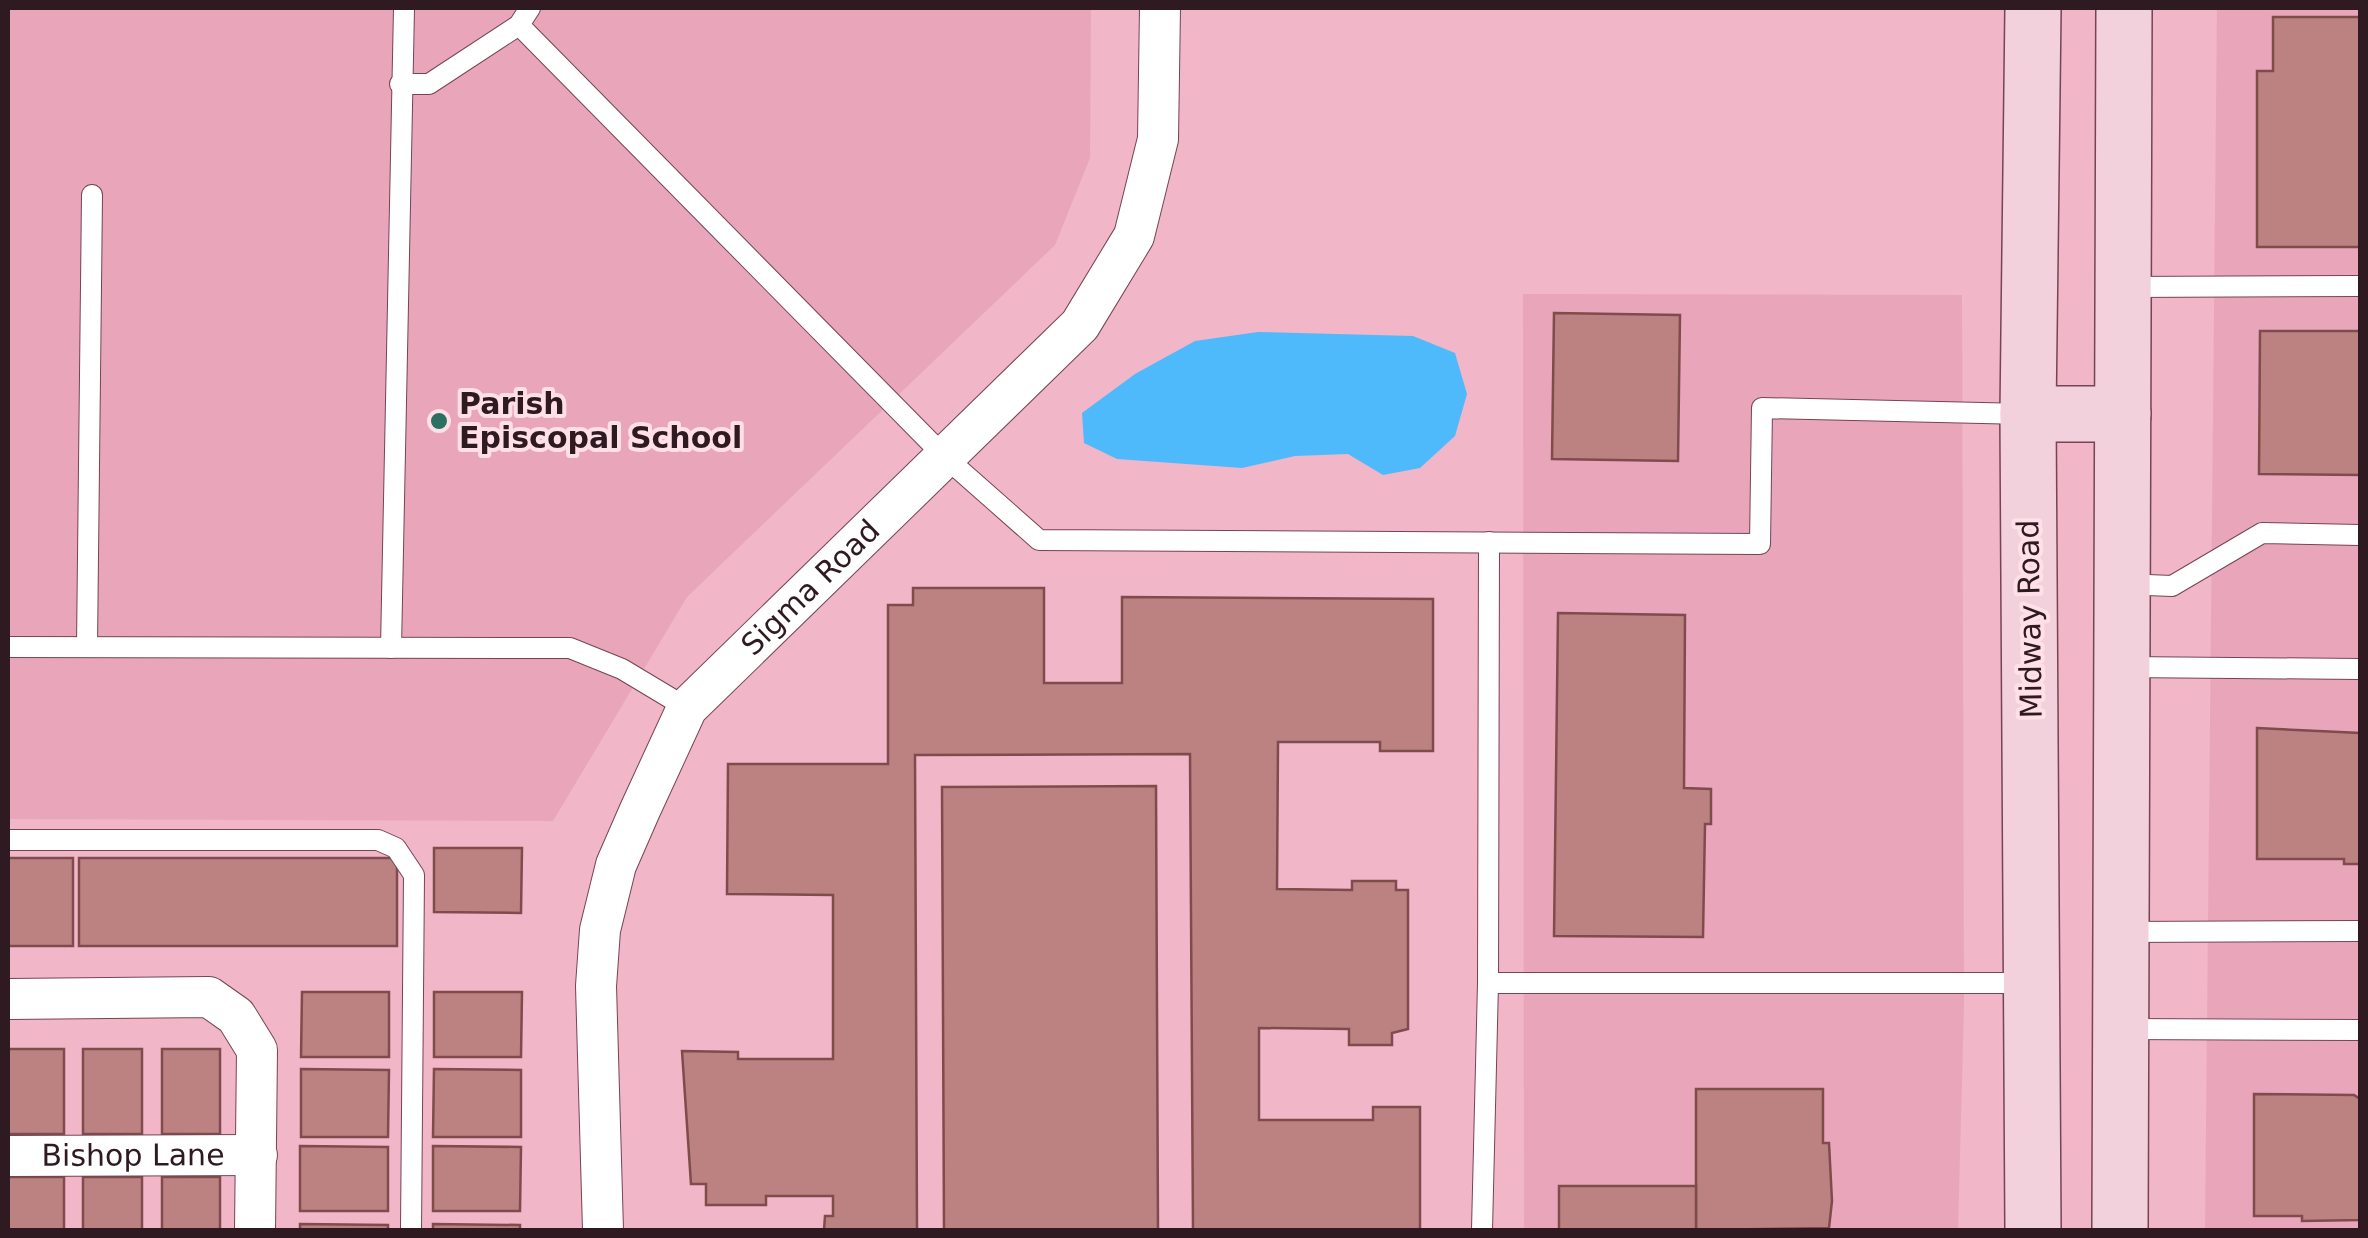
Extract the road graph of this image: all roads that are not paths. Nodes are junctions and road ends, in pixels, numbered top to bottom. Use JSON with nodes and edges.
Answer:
{"nodes":[{"id":1,"x":404,"y":8,"type":"edge"},
{"id":2,"x":1160,"y":8,"type":"edge"},
{"id":3,"x":2033,"y":8,"type":"edge"},
{"id":4,"x":2124,"y":8,"type":"edge"},
{"id":5,"x":525,"y":16,"type":"edge"},
{"id":6,"x":400,"y":84,"type":"junction"},
{"id":7,"x":92,"y":195,"type":"dead end"},
{"id":8,"x":2360,"y":286,"type":"edge"},
{"id":9,"x":2124,"y":287,"type":"junction"},
{"id":10,"x":2028,"y":414,"type":"junction"},
{"id":11,"x":2124,"y":414,"type":"junction"},
{"id":12,"x":945,"y":457,"type":"junction"},
{"id":13,"x":2360,"y":535,"type":"edge"},
{"id":14,"x":1489,"y":542,"type":"junction"},
{"id":15,"x":2122,"y":584,"type":"junction"},
{"id":16,"x":8,"y":647,"type":"edge"},
{"id":17,"x":87,"y":648,"type":"junction"},
{"id":18,"x":392,"y":648,"type":"junction"},
{"id":19,"x":2122,"y":667,"type":"junction"},
{"id":20,"x":2360,"y":669,"type":"edge"},
{"id":21,"x":687,"y":708,"type":"junction"},
{"id":22,"x":8,"y":840,"type":"edge"},
{"id":23,"x":2360,"y":930,"type":"edge"},
{"id":24,"x":2121,"y":932,"type":"junction"},
{"id":25,"x":1488,"y":983,"type":"junction"},
{"id":26,"x":2034,"y":983,"type":"junction"},
{"id":27,"x":8,"y":999,"type":"edge"},
{"id":28,"x":2121,"y":1029,"type":"junction"},
{"id":29,"x":2360,"y":1030,"type":"edge"},
{"id":30,"x":8,"y":1156,"type":"edge"},
{"id":31,"x":257,"y":1156,"type":"junction"},
{"id":32,"x":255,"y":1230,"type":"edge"},
{"id":33,"x":411,"y":1230,"type":"edge"},
{"id":34,"x":603,"y":1230,"type":"edge"},
{"id":35,"x":1482,"y":1230,"type":"edge"},
{"id":36,"x":2033,"y":1230,"type":"edge"},
{"id":37,"x":2120,"y":1230,"type":"edge"}],
"edges":[{"from":1,"to":6,"type":"lane"},
{"from":2,"to":12,"type":"street","name":"Sigma Road"},
{"from":3,"to":10,"type":"main road","name":"Midway Road"},
{"from":4,"to":9,"type":"main road"},
{"from":5,"to":6,"type":"lane"},
{"from":5,"to":12,"type":"lane"},
{"from":6,"to":18,"type":"lane"},
{"from":7,"to":17,"type":"lane"},
{"from":8,"to":9,"type":"lane"},
{"from":9,"to":11,"type":"main road"},
{"from":10,"to":11,"type":"main road"},
{"from":10,"to":14,"type":"lane"},
{"from":10,"to":26,"type":"main road","name":"Midway Road"},
{"from":11,"to":15,"type":"main road"},
{"from":12,"to":14,"type":"lane"},
{"from":12,"to":21,"type":"street","name":"Sigma Road"},
{"from":13,"to":15,"type":"lane"},
{"from":14,"to":25,"type":"lane"},
{"from":15,"to":19,"type":"main road"},
{"from":16,"to":17,"type":"lane"},
{"from":17,"to":18,"type":"lane"},
{"from":18,"to":21,"type":"lane"},
{"from":19,"to":20,"type":"lane"},
{"from":19,"to":24,"type":"main road"},
{"from":21,"to":34,"type":"street","name":"Sigma Road"},
{"from":22,"to":33,"type":"lane"},
{"from":23,"to":24,"type":"lane"},
{"from":24,"to":28,"type":"main road"},
{"from":25,"to":26,"type":"lane"},
{"from":25,"to":35,"type":"lane"},
{"from":26,"to":36,"type":"main road","name":"Midway Road"},
{"from":27,"to":31,"type":"street"},
{"from":28,"to":29,"type":"lane"},
{"from":28,"to":37,"type":"main road"},
{"from":30,"to":31,"type":"street","name":"Bishop Lane"},
{"from":31,"to":32,"type":"street"}]}
